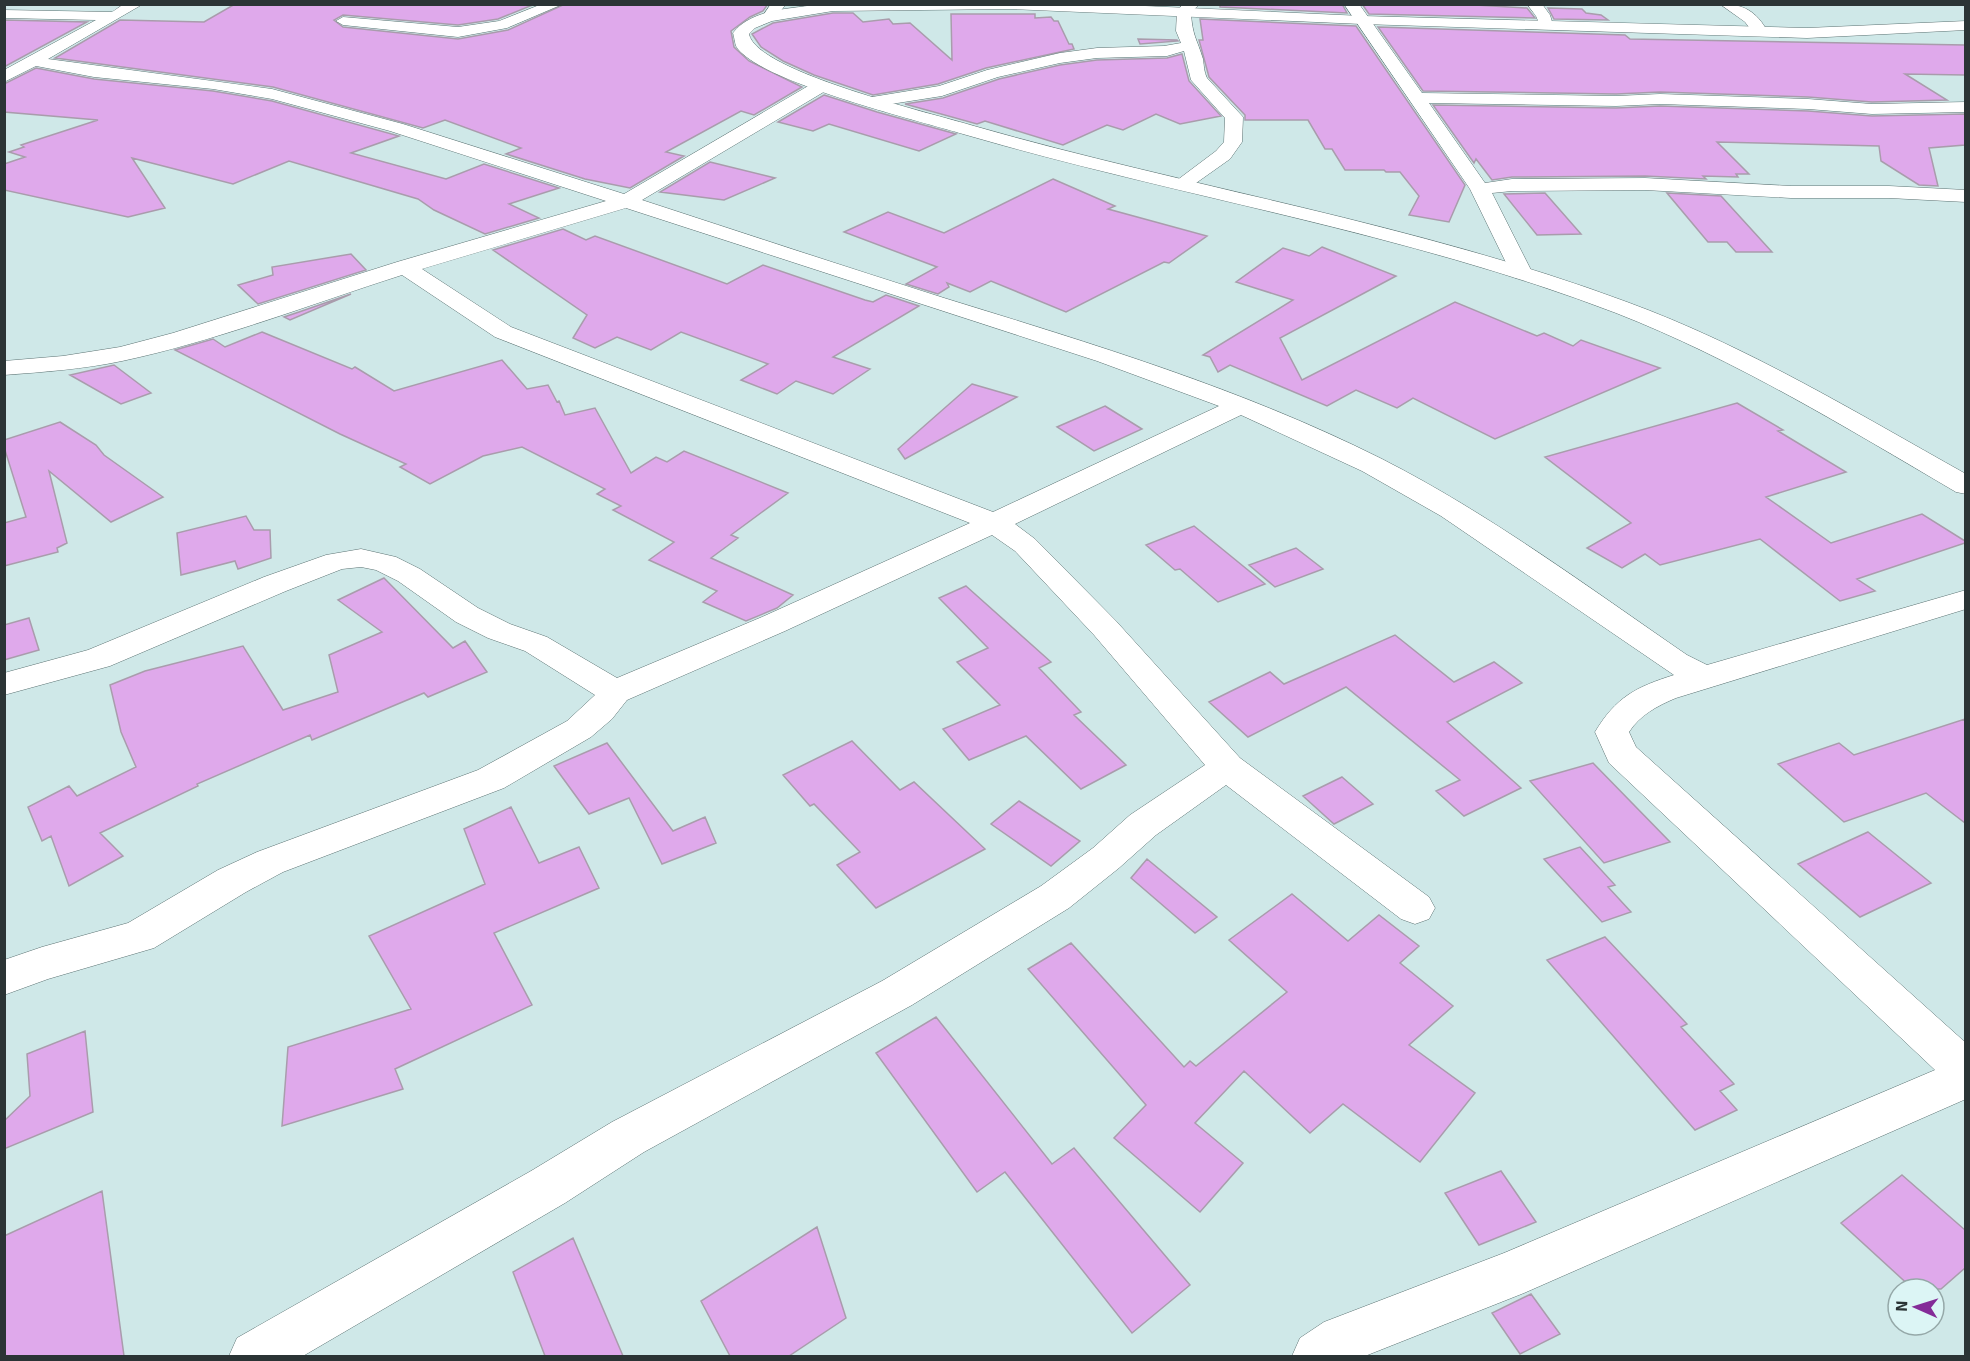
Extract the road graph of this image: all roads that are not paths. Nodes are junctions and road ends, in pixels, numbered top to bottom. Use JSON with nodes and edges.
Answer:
{"nodes":[{"id":1,"x":136,"y":4,"type":"edge"},
{"id":2,"x":556,"y":4,"type":"edge"},
{"id":3,"x":1351,"y":4,"type":"edge"},
{"id":4,"x":1534,"y":4,"type":"edge"},
{"id":5,"x":1727,"y":4,"type":"edge"},
{"id":6,"x":1032,"y":5,"type":"edge"},
{"id":7,"x":1189,"y":8,"type":"edge"},
{"id":8,"x":774,"y":11,"type":"edge"},
{"id":9,"x":4,"y":14,"type":"edge"},
{"id":10,"x":113,"y":16,"type":"junction"},
{"id":11,"x":1362,"y":20,"type":"junction"},
{"id":12,"x":343,"y":21,"type":"dead end"},
{"id":13,"x":1546,"y":25,"type":"junction"},
{"id":14,"x":1965,"y":25,"type":"edge"},
{"id":15,"x":1760,"y":32,"type":"junction"},
{"id":16,"x":1188,"y":46,"type":"junction"},
{"id":17,"x":35,"y":61,"type":"junction"},
{"id":18,"x":71,"y":70,"type":"junction"},
{"id":19,"x":9,"y":73,"type":"edge"},
{"id":20,"x":821,"y":86,"type":"junction"},
{"id":21,"x":1416,"y":98,"type":"junction"},
{"id":22,"x":872,"y":102,"type":"junction"},
{"id":23,"x":1965,"y":107,"type":"edge"},
{"id":24,"x":1182,"y":184,"type":"junction"},
{"id":25,"x":1480,"y":189,"type":"junction"},
{"id":26,"x":1965,"y":196,"type":"edge"},
{"id":27,"x":627,"y":201,"type":"junction"},
{"id":28,"x":405,"y":267,"type":"junction"},
{"id":29,"x":1521,"y":272,"type":"junction"},
{"id":30,"x":4,"y":368,"type":"edge"},
{"id":31,"x":1241,"y":405,"type":"junction"},
{"id":32,"x":1965,"y":486,"type":"edge"},
{"id":33,"x":995,"y":523,"type":"junction"},
{"id":34,"x":1965,"y":599,"type":"edge"},
{"id":35,"x":1704,"y":677,"type":"junction"},
{"id":36,"x":4,"y":684,"type":"edge"},
{"id":37,"x":615,"y":692,"type":"junction"},
{"id":38,"x":1227,"y":767,"type":"junction"},
{"id":39,"x":1415,"y":908,"type":"dead end"},
{"id":40,"x":4,"y":978,"type":"edge"},
{"id":41,"x":1965,"y":1071,"type":"edge"},
{"id":42,"x":1965,"y":1078,"type":"edge"},
{"id":43,"x":255,"y":1356,"type":"edge"},
{"id":44,"x":1318,"y":1356,"type":"edge"}],
"edges":[{"from":1,"to":10,"type":"street"},
{"from":2,"to":12,"type":"street"},
{"from":3,"to":11,"type":"street"},
{"from":4,"to":13,"type":"street"},
{"from":5,"to":15,"type":"street"},
{"from":6,"to":7,"type":"street"},
{"from":6,"to":8,"type":"street"},
{"from":7,"to":11,"type":"street"},
{"from":7,"to":16,"type":"street"},
{"from":8,"to":20,"type":"street"},
{"from":9,"to":10,"type":"street"},
{"from":10,"to":17,"type":"street"},
{"from":11,"to":13,"type":"street"},
{"from":11,"to":21,"type":"street"},
{"from":13,"to":15,"type":"street"},
{"from":14,"to":15,"type":"street"},
{"from":16,"to":22,"type":"street"},
{"from":16,"to":24,"type":"street"},
{"from":17,"to":18,"type":"street"},
{"from":17,"to":19,"type":"street"},
{"from":18,"to":19,"type":"street"},
{"from":18,"to":27,"type":"street"},
{"from":20,"to":22,"type":"street"},
{"from":20,"to":27,"type":"street"},
{"from":21,"to":23,"type":"street"},
{"from":21,"to":25,"type":"street"},
{"from":22,"to":24,"type":"street"},
{"from":24,"to":29,"type":"street"},
{"from":25,"to":26,"type":"street"},
{"from":25,"to":29,"type":"street"},
{"from":27,"to":28,"type":"street"},
{"from":27,"to":31,"type":"street"},
{"from":28,"to":30,"type":"street"},
{"from":28,"to":33,"type":"street"},
{"from":29,"to":32,"type":"street"},
{"from":31,"to":33,"type":"street"},
{"from":31,"to":35,"type":"street"},
{"from":33,"to":37,"type":"street"},
{"from":33,"to":38,"type":"street"},
{"from":34,"to":35,"type":"street"},
{"from":35,"to":41,"type":"street"},
{"from":36,"to":37,"type":"street"},
{"from":37,"to":40,"type":"street"},
{"from":38,"to":39,"type":"street"},
{"from":38,"to":43,"type":"street"},
{"from":42,"to":44,"type":"street"}]}
